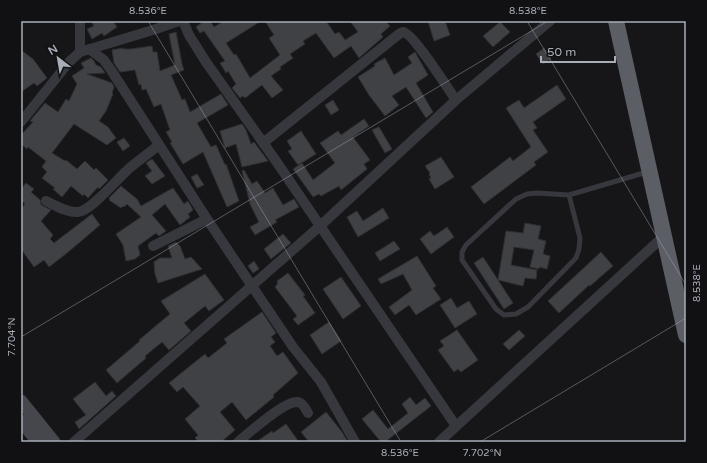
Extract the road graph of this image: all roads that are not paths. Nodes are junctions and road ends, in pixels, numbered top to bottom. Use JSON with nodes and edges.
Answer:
{"nodes":[{"id":1,"x":80,"y":21,"type":"edge"},
{"id":2,"x":179,"y":21,"type":"edge"},
{"id":3,"x":183,"y":21,"type":"edge"},
{"id":4,"x":550,"y":21,"type":"edge"},
{"id":5,"x":616,"y":21,"type":"edge"},
{"id":6,"x":108,"y":43,"type":"junction"},
{"id":7,"x":85,"y":50,"type":"junction"},
{"id":8,"x":104,"y":60,"type":"junction"},
{"id":9,"x":456,"y":100,"type":"junction"},
{"id":10,"x":22,"y":119,"type":"edge"},
{"id":11,"x":263,"y":143,"type":"junction"},
{"id":12,"x":159,"y":145,"type":"junction"},
{"id":13,"x":650,"y":171,"type":"junction"},
{"id":14,"x":570,"y":195,"type":"junction"},
{"id":15,"x":46,"y":201,"type":"dead end"},
{"id":16,"x":207,"y":218,"type":"junction"},
{"id":17,"x":320,"y":226,"type":"junction"},
{"id":18,"x":664,"y":236,"type":"junction"},
{"id":19,"x":153,"y":246,"type":"dead end"},
{"id":20,"x":252,"y":286,"type":"junction"},
{"id":21,"x":686,"y":335,"type":"edge"},
{"id":22,"x":21,"y":401,"type":"edge"},
{"id":23,"x":308,"y":413,"type":"dead end"},
{"id":24,"x":24,"y":421,"type":"edge"},
{"id":25,"x":456,"y":426,"type":"junction"},
{"id":26,"x":38,"y":442,"type":"edge"},
{"id":27,"x":54,"y":442,"type":"edge"},
{"id":28,"x":74,"y":442,"type":"edge"},
{"id":29,"x":238,"y":442,"type":"edge"},
{"id":30,"x":355,"y":442,"type":"edge"},
{"id":31,"x":439,"y":442,"type":"edge"}],
"edges":[{"from":1,"to":7,"type":"street"},
{"from":2,"to":6,"type":"street"},
{"from":3,"to":11,"type":"street"},
{"from":4,"to":9,"type":"street"},
{"from":5,"to":13,"type":"highway"},
{"from":6,"to":7,"type":"street"},
{"from":6,"to":8,"type":"street"},
{"from":7,"to":8,"type":"street"},
{"from":7,"to":10,"type":"street"},
{"from":8,"to":12,"type":"street"},
{"from":9,"to":11,"type":"street"},
{"from":9,"to":17,"type":"street"},
{"from":11,"to":17,"type":"street"},
{"from":12,"to":15,"type":"street"},
{"from":12,"to":16,"type":"street"},
{"from":13,"to":14,"type":"lane"},
{"from":13,"to":18,"type":"highway"},
{"from":14,"to":14,"type":"lane"},
{"from":16,"to":19,"type":"street"},
{"from":16,"to":20,"type":"street"},
{"from":17,"to":20,"type":"street"},
{"from":17,"to":25,"type":"street"},
{"from":18,"to":21,"type":"highway"},
{"from":18,"to":25,"type":"street"},
{"from":20,"to":28,"type":"street"},
{"from":20,"to":30,"type":"street"},
{"from":22,"to":24,"type":"main road"},
{"from":23,"to":29,"type":"street"},
{"from":24,"to":26,"type":"main road"},
{"from":24,"to":27,"type":"main road"},
{"from":25,"to":31,"type":"street"}]}
